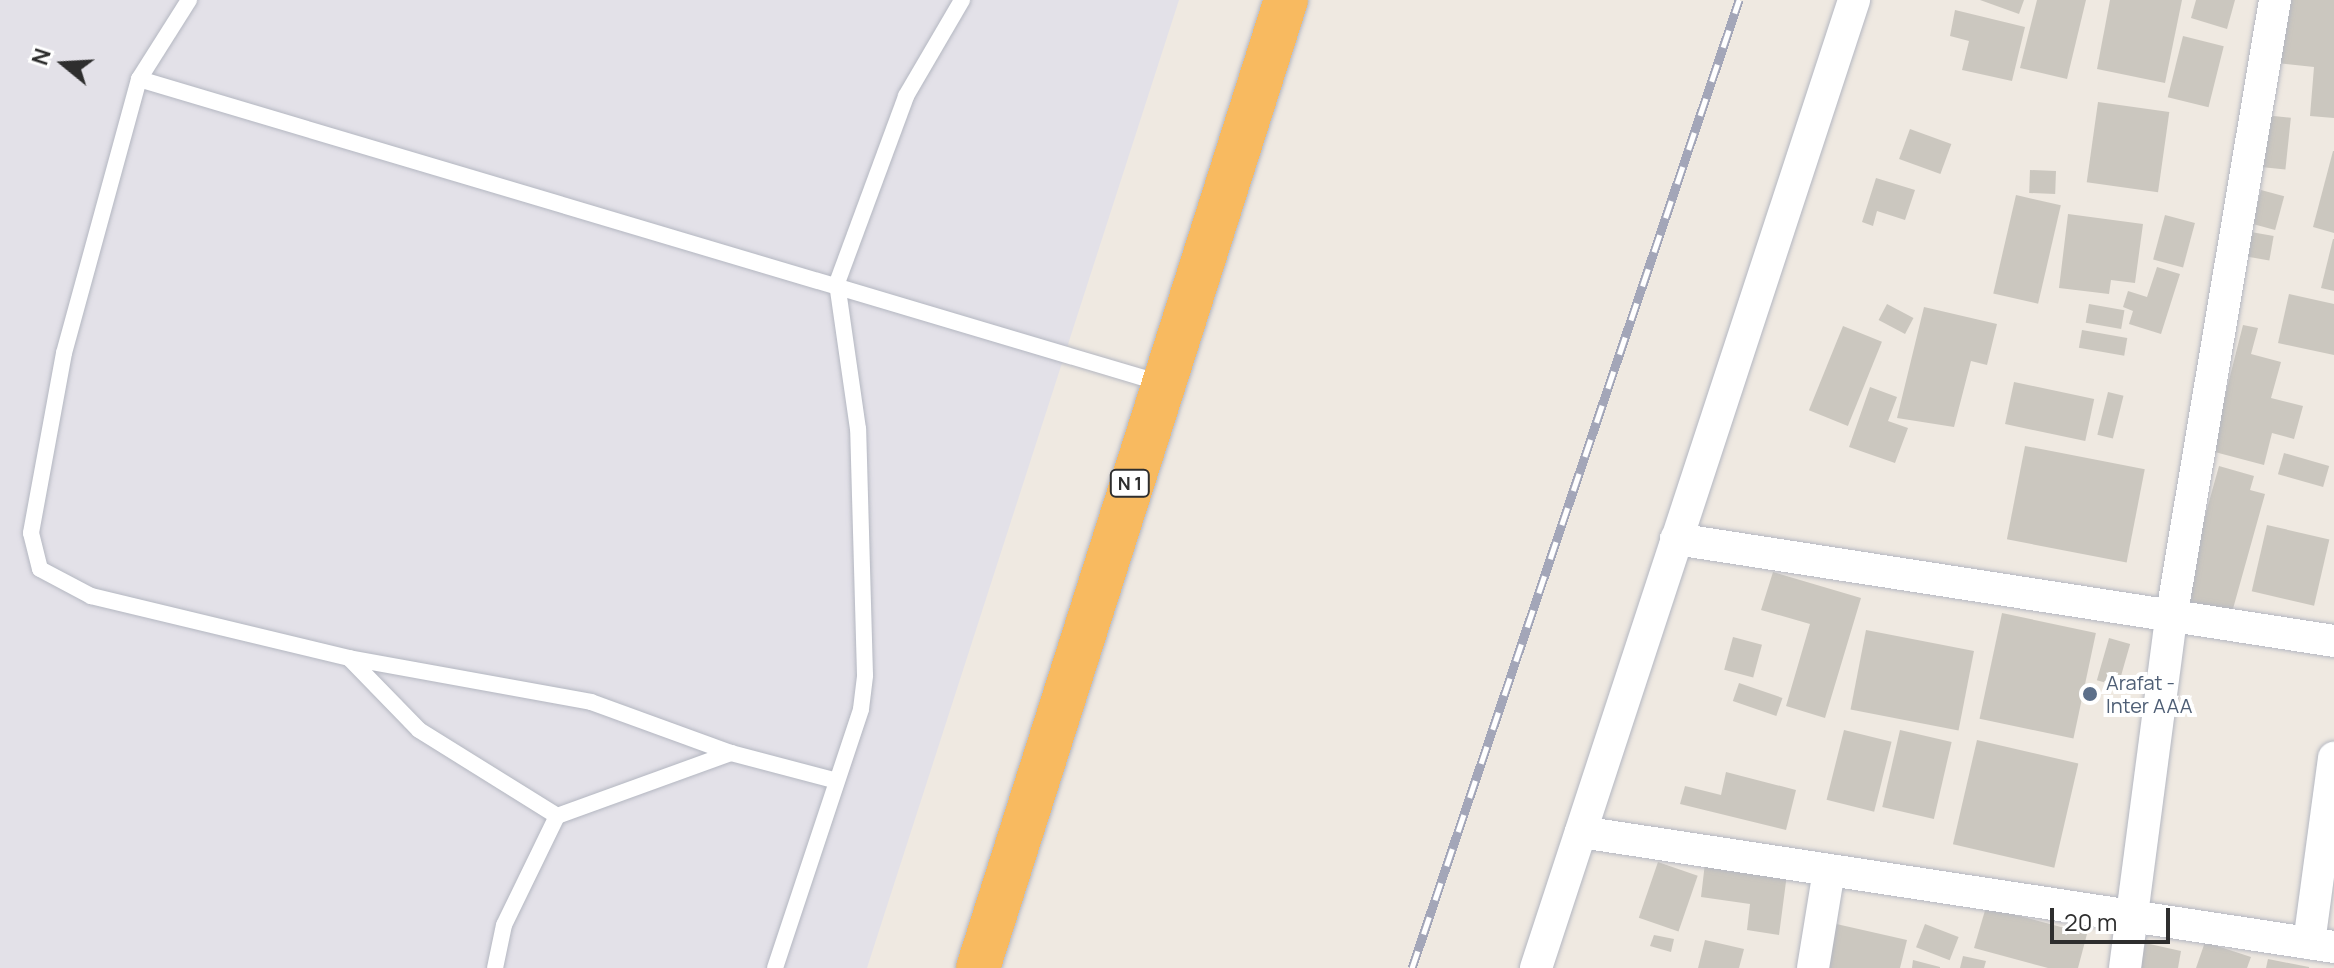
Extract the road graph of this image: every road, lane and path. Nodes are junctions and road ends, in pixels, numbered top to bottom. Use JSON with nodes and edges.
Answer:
{"nodes":[{"id":1,"x":189,"y":0,"type":"edge"},
{"id":2,"x":962,"y":0,"type":"edge"},
{"id":3,"x":1286,"y":0,"type":"edge"},
{"id":4,"x":1854,"y":0,"type":"edge"},
{"id":5,"x":2275,"y":0,"type":"edge"},
{"id":6,"x":139,"y":79,"type":"junction"},
{"id":7,"x":837,"y":283,"type":"junction"},
{"id":8,"x":1161,"y":383,"type":"junction"},
{"id":9,"x":1676,"y":539,"type":"junction"},
{"id":10,"x":2172,"y":613,"type":"junction"},
{"id":11,"x":2334,"y":641,"type":"edge"},
{"id":12,"x":349,"y":658,"type":"junction"},
{"id":13,"x":731,"y":753,"type":"junction"},
{"id":14,"x":2334,"y":758,"type":"edge"},
{"id":15,"x":834,"y":780,"type":"junction"},
{"id":16,"x":557,"y":816,"type":"junction"},
{"id":17,"x":1581,"y":832,"type":"junction"},
{"id":18,"x":1829,"y":870,"type":"junction"},
{"id":19,"x":2133,"y":917,"type":"junction"},
{"id":20,"x":2321,"y":945,"type":"edge"},
{"id":21,"x":495,"y":968,"type":"edge"},
{"id":22,"x":775,"y":968,"type":"edge"},
{"id":23,"x":978,"y":968,"type":"edge"},
{"id":24,"x":1536,"y":968,"type":"edge"},
{"id":25,"x":1813,"y":968,"type":"edge"},
{"id":26,"x":2125,"y":968,"type":"edge"}],
"edges":[{"from":1,"to":6,"type":"lane"},
{"from":2,"to":7,"type":"lane"},
{"from":3,"to":8,"type":"highway","number":"N 1"},
{"from":4,"to":9,"type":"street"},
{"from":5,"to":10,"type":"street"},
{"from":6,"to":7,"type":"lane"},
{"from":6,"to":12,"type":"lane"},
{"from":7,"to":8,"type":"lane"},
{"from":7,"to":15,"type":"lane"},
{"from":8,"to":23,"type":"highway","number":"N 1"},
{"from":9,"to":10,"type":"street"},
{"from":9,"to":17,"type":"street"},
{"from":10,"to":11,"type":"street"},
{"from":10,"to":19,"type":"street"},
{"from":12,"to":13,"type":"lane"},
{"from":12,"to":16,"type":"lane"},
{"from":13,"to":15,"type":"lane"},
{"from":13,"to":16,"type":"lane"},
{"from":14,"to":20,"type":"street"},
{"from":15,"to":22,"type":"lane"},
{"from":16,"to":21,"type":"lane"},
{"from":17,"to":18,"type":"street"},
{"from":17,"to":24,"type":"street"},
{"from":18,"to":19,"type":"street"},
{"from":18,"to":25,"type":"street"},
{"from":19,"to":20,"type":"street"},
{"from":19,"to":26,"type":"street"}]}
